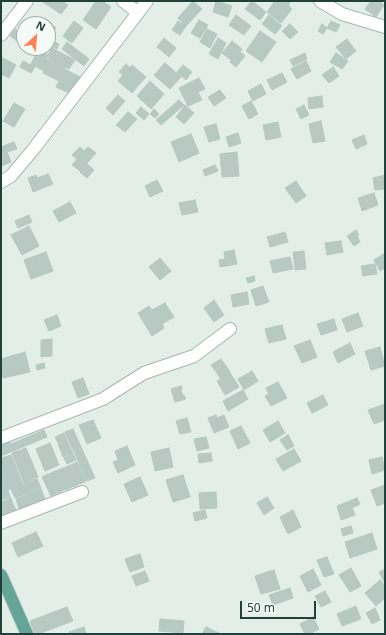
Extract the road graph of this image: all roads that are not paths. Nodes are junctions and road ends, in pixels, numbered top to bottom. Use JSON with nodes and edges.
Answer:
{"nodes":[{"id":1,"x":26,"y":1,"type":"edge"},
{"id":2,"x":123,"y":1,"type":"edge"},
{"id":3,"x":147,"y":1,"type":"edge"},
{"id":4,"x":320,"y":1,"type":"edge"},
{"id":5,"x":138,"y":13,"type":"junction"},
{"id":6,"x":385,"y":27,"type":"edge"},
{"id":7,"x":1,"y":35,"type":"edge"},
{"id":8,"x":1,"y":182,"type":"edge"},
{"id":9,"x":230,"y":329,"type":"dead end"},
{"id":10,"x":1,"y":438,"type":"edge"},
{"id":11,"x":82,"y":492,"type":"dead end"},
{"id":12,"x":1,"y":523,"type":"edge"},
{"id":13,"x":1,"y":575,"type":"edge"},
{"id":14,"x":27,"y":634,"type":"edge"}],
"edges":[{"from":1,"to":7,"type":"street"},
{"from":2,"to":5,"type":"street"},
{"from":3,"to":5,"type":"street"},
{"from":4,"to":6,"type":"street"},
{"from":5,"to":8,"type":"street"},
{"from":9,"to":10,"type":"street"},
{"from":11,"to":12,"type":"street"},
{"from":13,"to":14,"type":"main road"}]}
